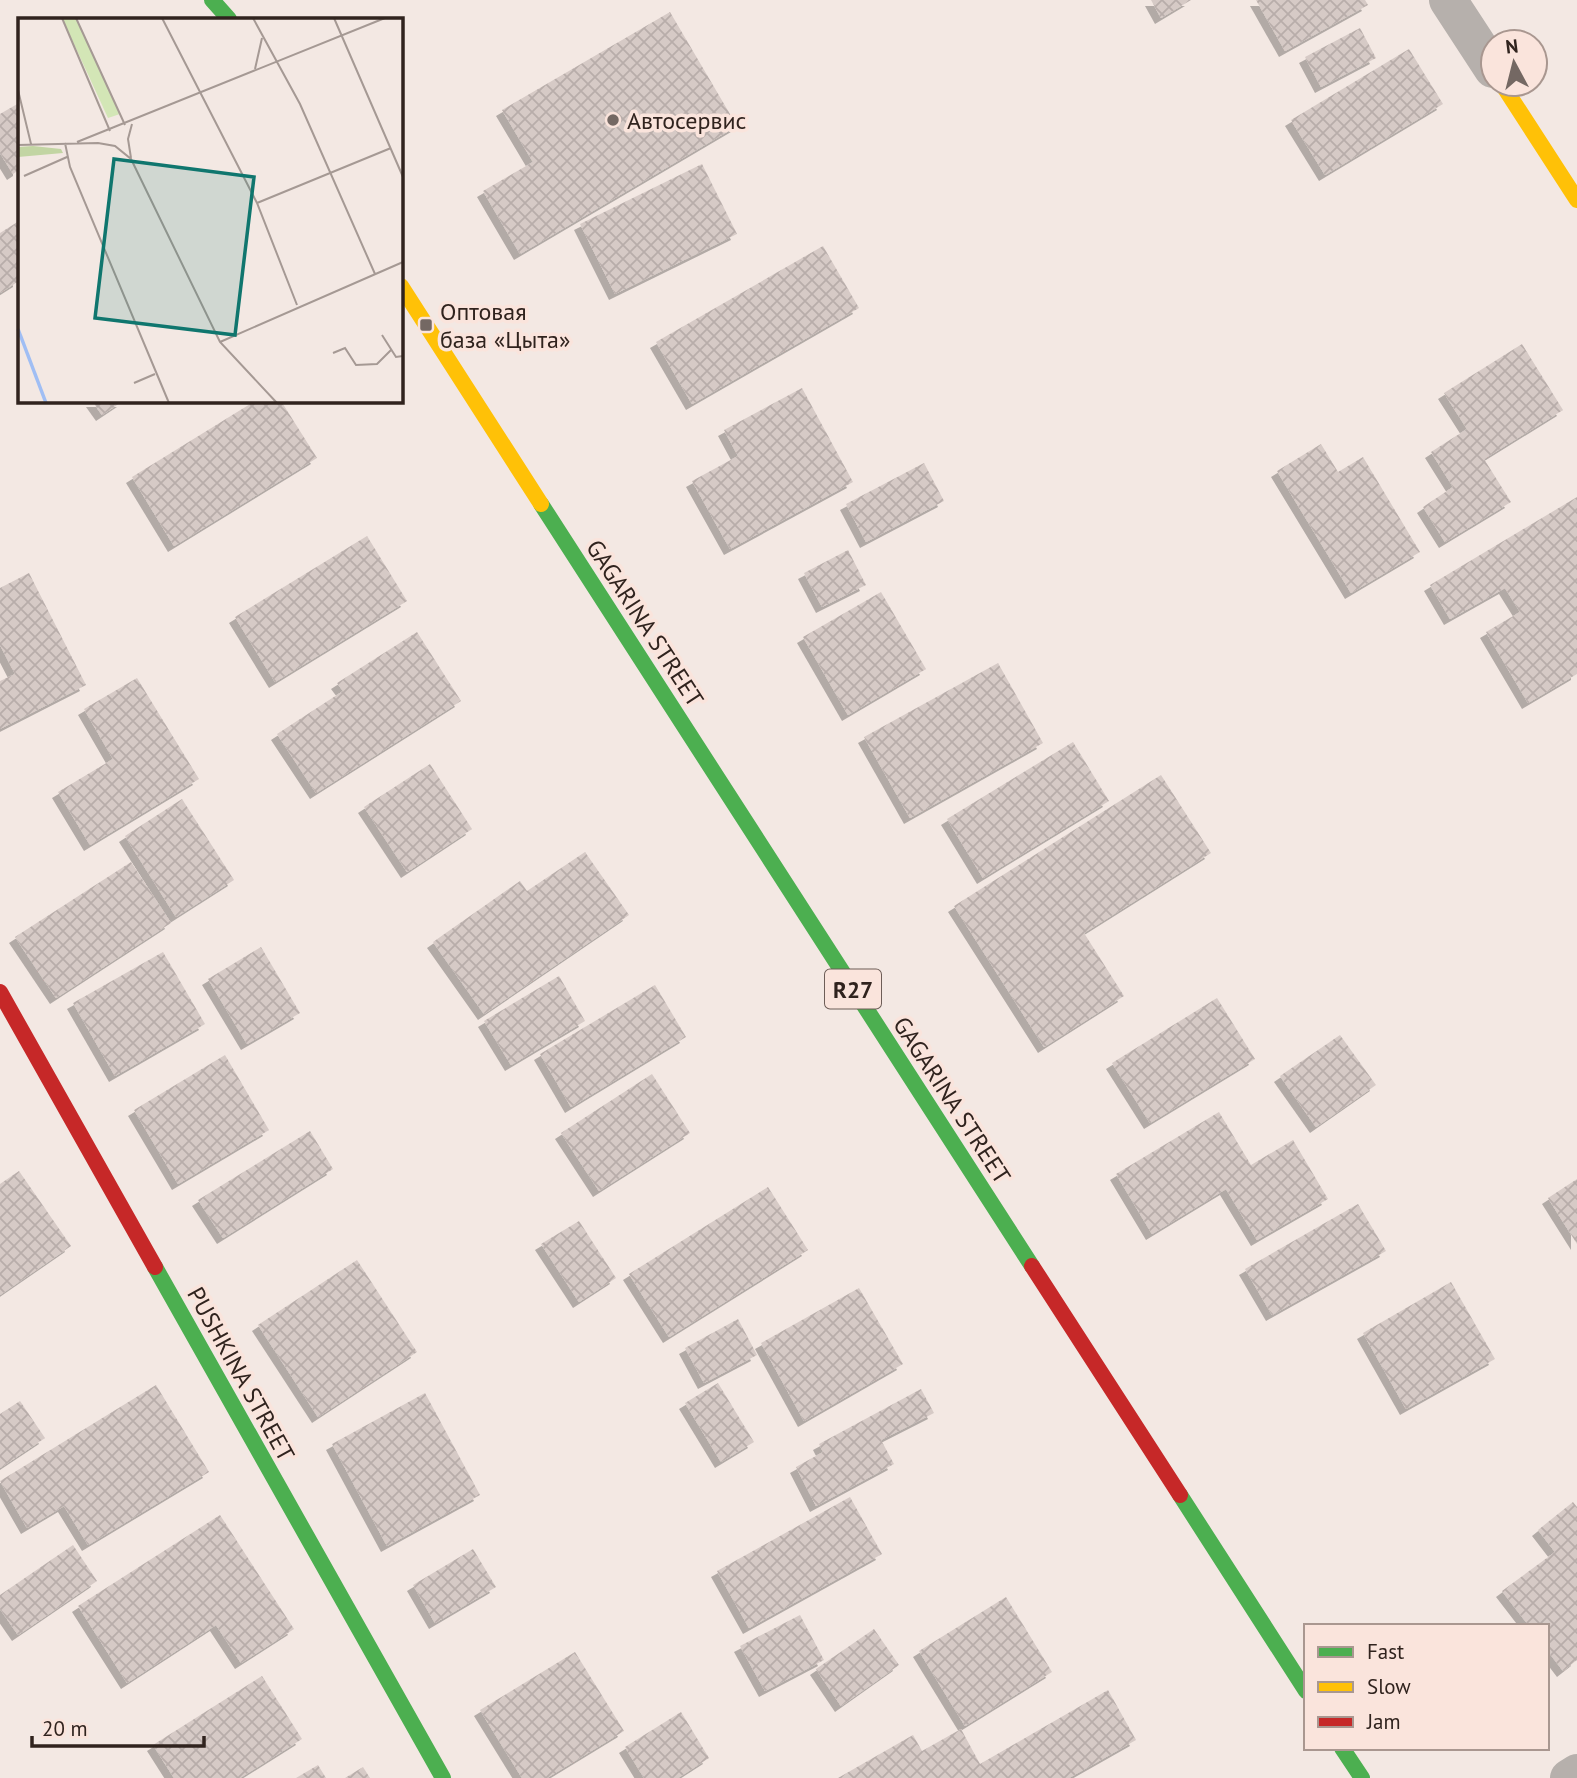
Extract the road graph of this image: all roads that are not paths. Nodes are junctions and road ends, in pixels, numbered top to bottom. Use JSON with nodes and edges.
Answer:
{"nodes":[{"id":1,"x":212,"y":0,"type":"edge"},
{"id":2,"x":1448,"y":0,"type":"edge"},
{"id":3,"x":228,"y":18,"type":"edge"},
{"id":4,"x":1479,"y":48,"type":"edge"},
{"id":5,"x":1511,"y":98,"type":"edge"},
{"id":6,"x":1577,"y":200,"type":"edge"},
{"id":7,"x":402,"y":288,"type":"edge"},
{"id":8,"x":0,"y":992,"type":"edge"},
{"id":9,"x":1304,"y":1688,"type":"edge"},
{"id":10,"x":1343,"y":1750,"type":"edge"},
{"id":11,"x":1577,"y":1773,"type":"edge"},
{"id":12,"x":443,"y":1778,"type":"edge"},
{"id":13,"x":1362,"y":1778,"type":"edge"},
{"id":14,"x":1569,"y":1778,"type":"edge"}],
"edges":[{"from":1,"to":3,"type":"main road"},
{"from":2,"to":4,"type":"street"},
{"from":5,"to":6,"type":"main road"},
{"from":7,"to":9,"type":"main road","name":"GAGARINA STREET","number":"R27"},
{"from":8,"to":12,"type":"main road","name":"PUSHKINA STREET"},
{"from":10,"to":13,"type":"main road"},
{"from":11,"to":14,"type":"street"}]}
